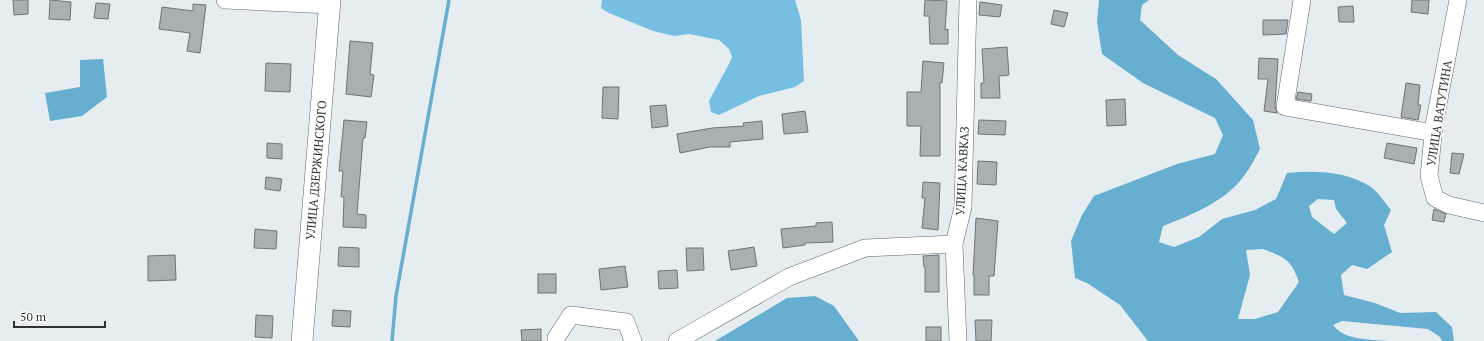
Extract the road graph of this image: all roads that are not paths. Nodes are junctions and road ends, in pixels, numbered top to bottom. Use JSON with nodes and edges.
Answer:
{"nodes":[{"id":1,"x":225,"y":0,"type":"edge"},
{"id":2,"x":968,"y":0,"type":"edge"},
{"id":3,"x":1302,"y":0,"type":"edge"},
{"id":4,"x":1458,"y":0,"type":"edge"},
{"id":5,"x":330,"y":3,"type":"edge"},
{"id":6,"x":1434,"y":133,"type":"junction"},
{"id":7,"x":1484,"y":213,"type":"edge"},
{"id":8,"x":954,"y":244,"type":"junction"},
{"id":9,"x":302,"y":341,"type":"edge"},
{"id":10,"x":556,"y":341,"type":"edge"},
{"id":11,"x":632,"y":341,"type":"edge"},
{"id":12,"x":678,"y":341,"type":"edge"},
{"id":13,"x":958,"y":341,"type":"edge"}],
"edges":[{"from":1,"to":5,"type":"street"},
{"from":2,"to":8,"type":"street","name":"УЛИЦА КАВКАЗ"},
{"from":3,"to":6,"type":"street"},
{"from":4,"to":6,"type":"street","name":"УЛИЦА ВАТУТИНА"},
{"from":5,"to":9,"type":"main road","name":"УЛИЦА ДЗЕРЖИНСКОГО"},
{"from":6,"to":7,"type":"street","name":"УЛИЦА ВАТУТИНА"},
{"from":8,"to":12,"type":"street"},
{"from":8,"to":13,"type":"street","name":"УЛИЦА КАВКАЗ"},
{"from":10,"to":11,"type":"street"}]}
